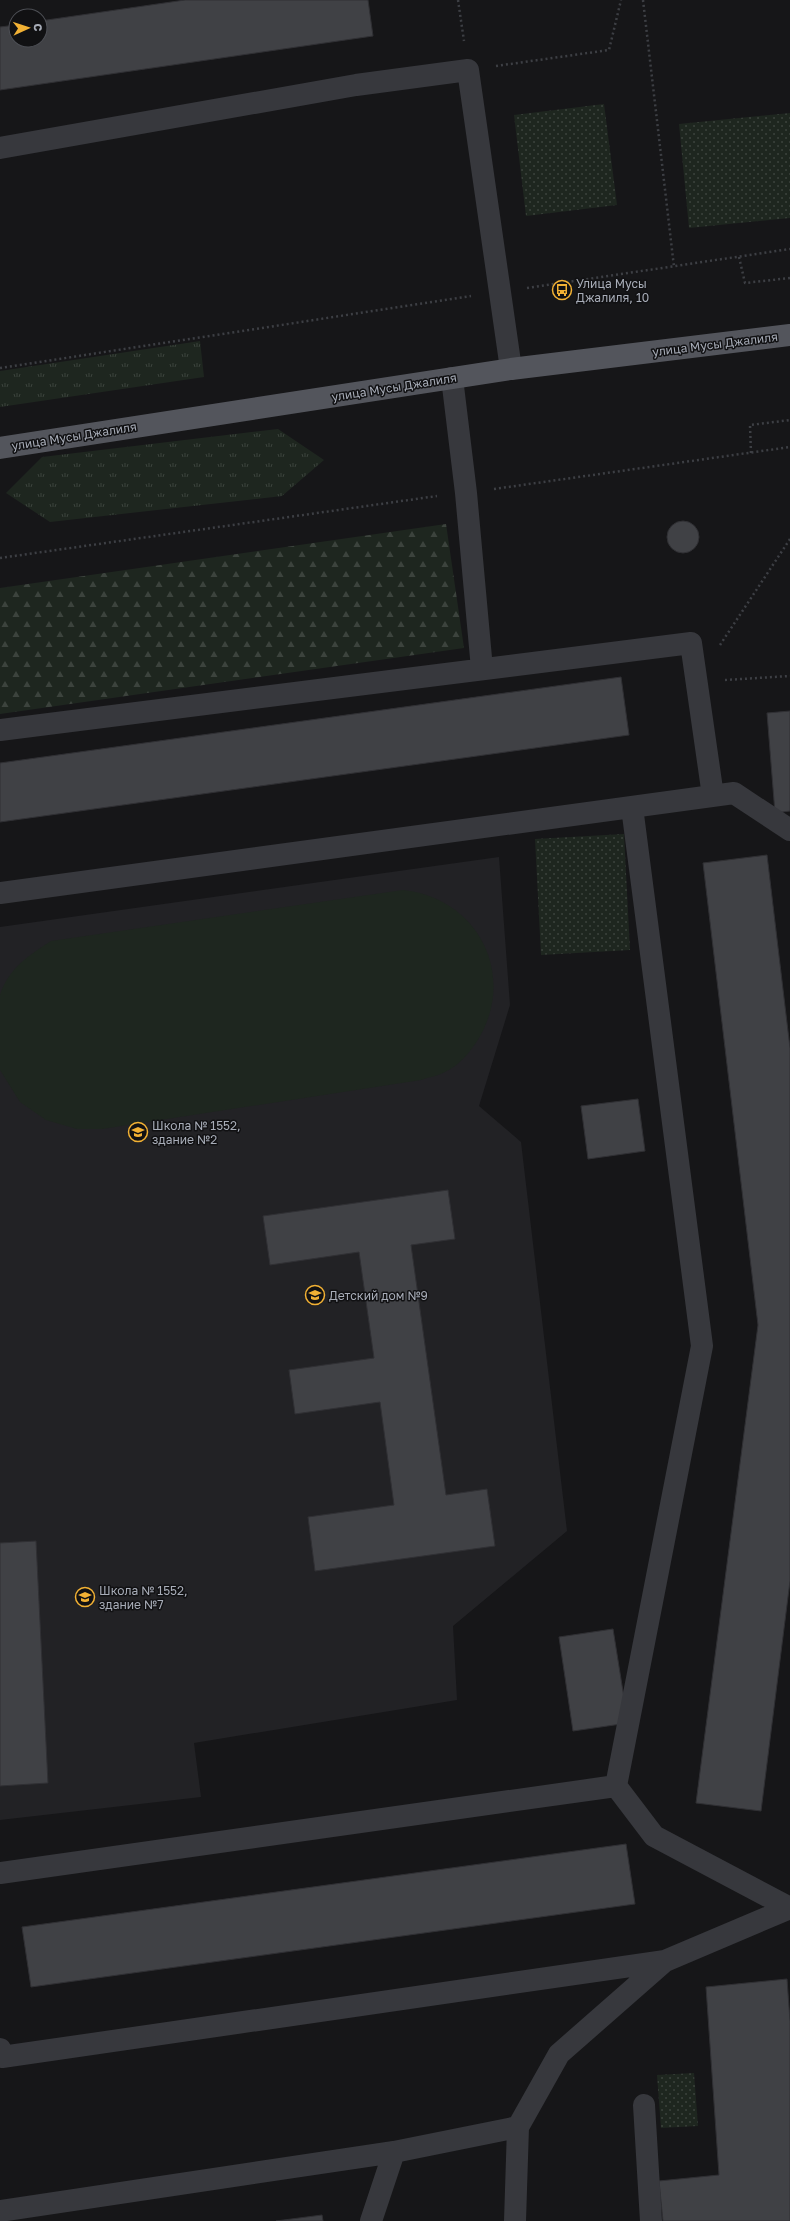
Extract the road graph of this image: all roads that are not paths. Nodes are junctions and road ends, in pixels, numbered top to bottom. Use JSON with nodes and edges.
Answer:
{"nodes":[{"id":1,"x":0,"y":148,"type":"edge"},
{"id":2,"x":790,"y":335,"type":"edge"},
{"id":3,"x":511,"y":369,"type":"junction"},
{"id":4,"x":452,"y":378,"type":"junction"},
{"id":5,"x":0,"y":448,"type":"edge"},
{"id":6,"x":482,"y":669,"type":"junction"},
{"id":7,"x":0,"y":730,"type":"edge"},
{"id":8,"x":712,"y":796,"type":"junction"},
{"id":9,"x":632,"y":807,"type":"junction"},
{"id":10,"x":790,"y":830,"type":"edge"},
{"id":11,"x":0,"y":893,"type":"edge"},
{"id":12,"x":616,"y":1786,"type":"junction"},
{"id":13,"x":0,"y":1873,"type":"edge"},
{"id":14,"x":790,"y":1908,"type":"edge"},
{"id":15,"x":664,"y":1961,"type":"junction"},
{"id":16,"x":0,"y":2049,"type":"edge"},
{"id":17,"x":644,"y":2105,"type":"dead end"},
{"id":18,"x":518,"y":2127,"type":"junction"},
{"id":19,"x":394,"y":2152,"type":"junction"},
{"id":20,"x":0,"y":2211,"type":"edge"},
{"id":21,"x":371,"y":2221,"type":"edge"},
{"id":22,"x":515,"y":2221,"type":"edge"},
{"id":23,"x":651,"y":2221,"type":"edge"}],
"edges":[{"from":1,"to":3,"type":"street"},
{"from":2,"to":3,"type":"main road","name":"улица Мусы Джалиля"},
{"from":3,"to":4,"type":"main road","name":"улица Мусы Джалиля"},
{"from":4,"to":5,"type":"main road","name":"улица Мусы Джалиля"},
{"from":4,"to":6,"type":"street"},
{"from":6,"to":7,"type":"street"},
{"from":6,"to":8,"type":"street"},
{"from":8,"to":9,"type":"street"},
{"from":8,"to":10,"type":"street"},
{"from":9,"to":11,"type":"street"},
{"from":9,"to":12,"type":"street"},
{"from":12,"to":13,"type":"street"},
{"from":12,"to":14,"type":"street"},
{"from":14,"to":15,"type":"street"},
{"from":15,"to":16,"type":"street"},
{"from":15,"to":18,"type":"street"},
{"from":17,"to":23,"type":"street"},
{"from":18,"to":19,"type":"street"},
{"from":18,"to":22,"type":"street"},
{"from":19,"to":20,"type":"street"},
{"from":19,"to":21,"type":"street"}]}
